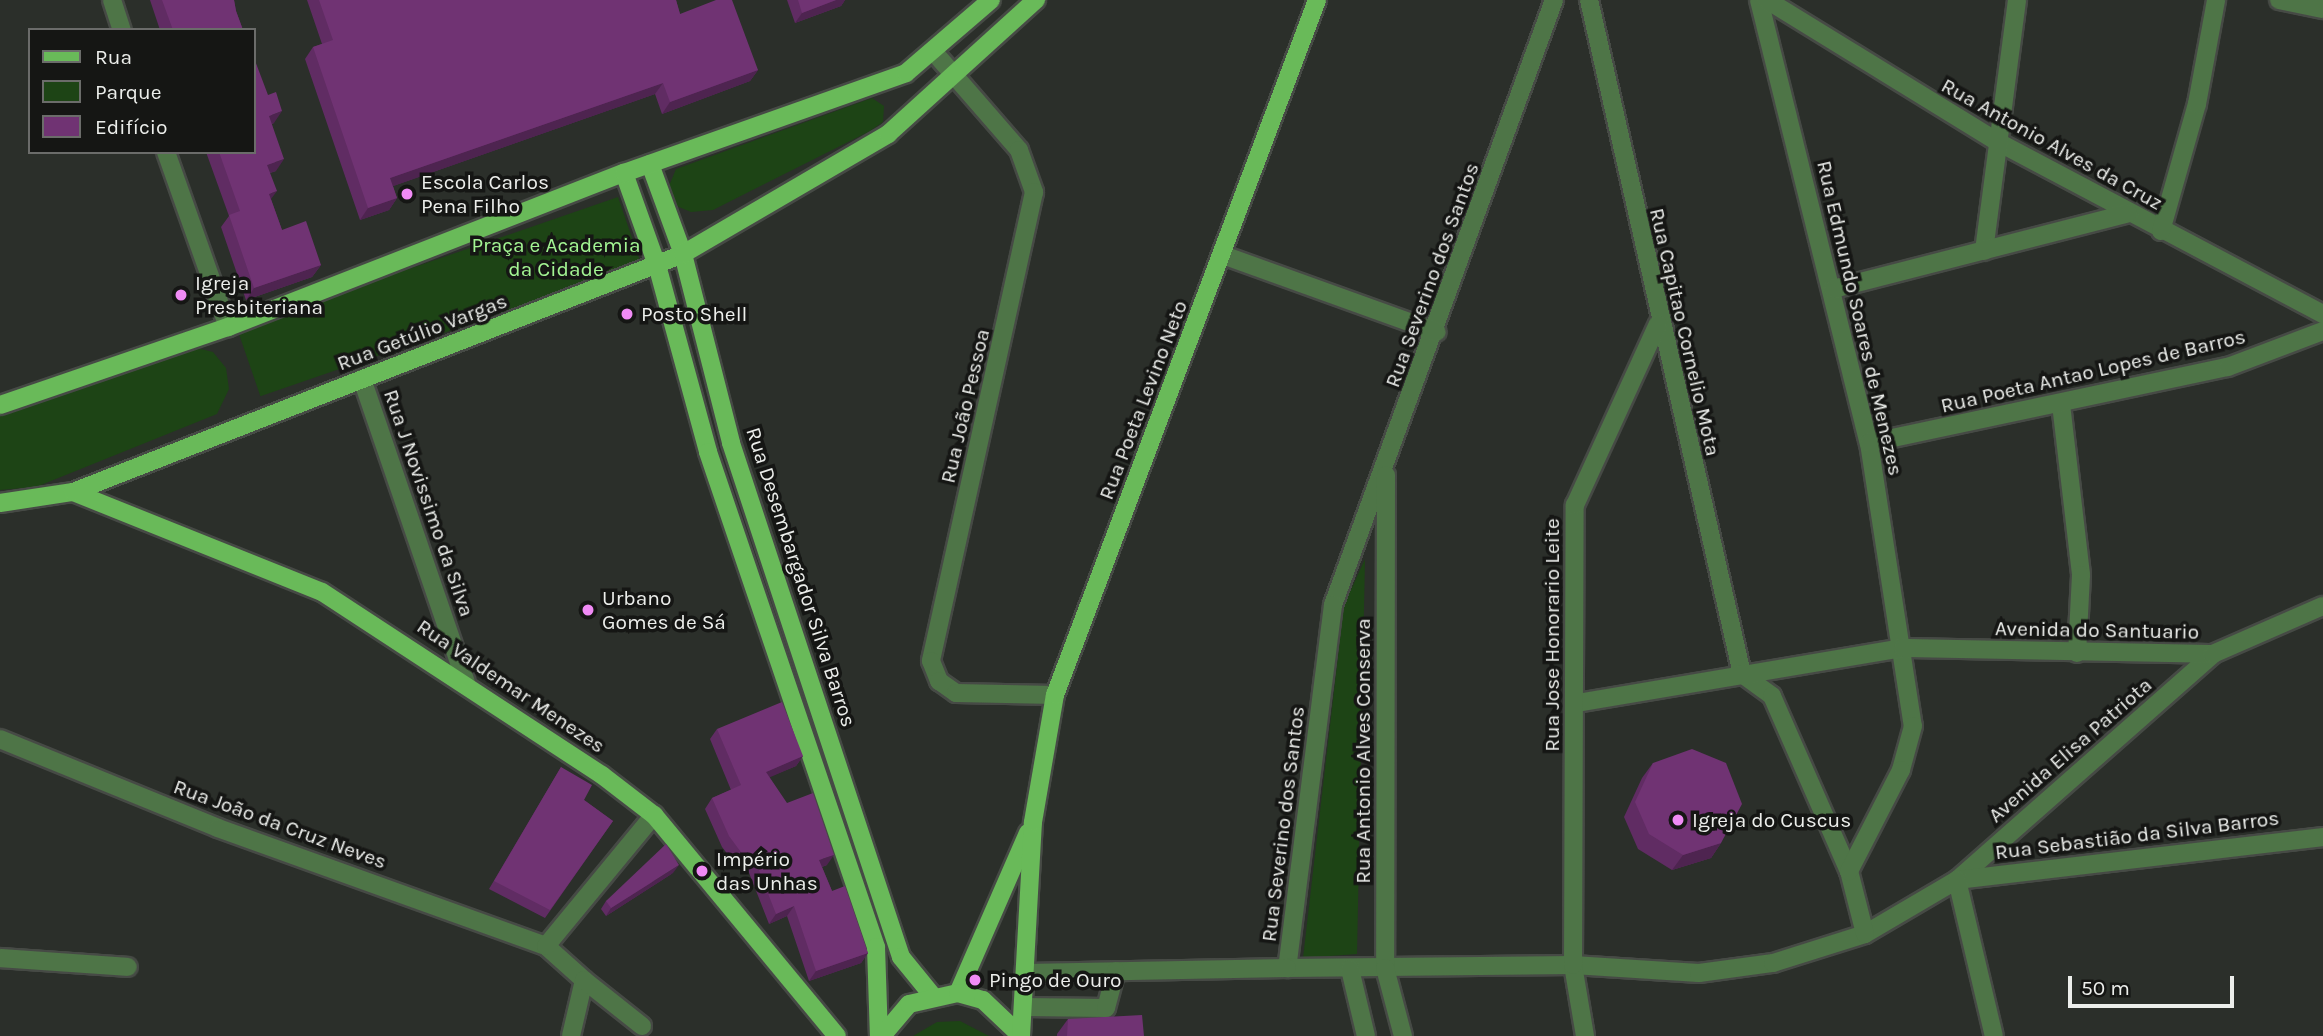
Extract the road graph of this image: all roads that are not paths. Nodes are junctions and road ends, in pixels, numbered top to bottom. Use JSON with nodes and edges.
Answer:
{"nodes":[{"id":1,"x":112,"y":0,"type":"edge"},
{"id":2,"x":991,"y":0,"type":"edge"},
{"id":3,"x":1035,"y":0,"type":"edge"},
{"id":4,"x":1317,"y":0,"type":"edge"},
{"id":5,"x":1554,"y":0,"type":"edge"},
{"id":6,"x":1589,"y":0,"type":"edge"},
{"id":7,"x":1759,"y":0,"type":"edge"},
{"id":8,"x":1767,"y":0,"type":"edge"},
{"id":9,"x":2017,"y":0,"type":"edge"},
{"id":10,"x":2216,"y":0,"type":"edge"},
{"id":11,"x":2279,"y":0,"type":"edge"},
{"id":12,"x":2323,"y":9,"type":"edge"},
{"id":13,"x":121,"y":28,"type":"edge"},
{"id":14,"x":933,"y":51,"type":"junction"},
{"id":15,"x":956,"y":74,"type":"junction"},
{"id":16,"x":1998,"y":142,"type":"junction"},
{"id":17,"x":167,"y":154,"type":"edge"},
{"id":18,"x":650,"y":164,"type":"junction"},
{"id":19,"x":624,"y":173,"type":"junction"},
{"id":20,"x":2128,"y":213,"type":"junction"},
{"id":21,"x":2161,"y":231,"type":"junction"},
{"id":22,"x":1983,"y":251,"type":"junction"},
{"id":23,"x":683,"y":254,"type":"junction"},
{"id":24,"x":1223,"y":255,"type":"junction"},
{"id":25,"x":657,"y":265,"type":"junction"},
{"id":26,"x":1833,"y":289,"type":"junction"},
{"id":27,"x":2323,"y":314,"type":"edge"},
{"id":28,"x":1658,"y":324,"type":"junction"},
{"id":29,"x":228,"y":327,"type":"junction"},
{"id":30,"x":2323,"y":331,"type":"edge"},
{"id":31,"x":1437,"y":332,"type":"junction"},
{"id":32,"x":362,"y":379,"type":"junction"},
{"id":33,"x":2061,"y":404,"type":"junction"},
{"id":34,"x":0,"y":405,"type":"edge"},
{"id":35,"x":731,"y":443,"type":"junction"},
{"id":36,"x":1869,"y":443,"type":"junction"},
{"id":37,"x":708,"y":452,"type":"junction"},
{"id":38,"x":1386,"y":463,"type":"junction"},
{"id":39,"x":73,"y":492,"type":"junction"},
{"id":40,"x":0,"y":503,"type":"edge"},
{"id":41,"x":2323,"y":606,"type":"edge"},
{"id":42,"x":786,"y":609,"type":"junction"},
{"id":43,"x":763,"y":617,"type":"junction"},
{"id":44,"x":1903,"y":648,"type":"junction"},
{"id":45,"x":2077,"y":653,"type":"junction"},
{"id":46,"x":2213,"y":654,"type":"junction"},
{"id":47,"x":1742,"y":674,"type":"junction"},
{"id":48,"x":466,"y":682,"type":"junction"},
{"id":49,"x":1055,"y":695,"type":"junction"},
{"id":50,"x":1577,"y":703,"type":"junction"},
{"id":51,"x":824,"y":719,"type":"junction"},
{"id":52,"x":801,"y":727,"type":"junction"},
{"id":53,"x":0,"y":739,"type":"edge"},
{"id":54,"x":842,"y":771,"type":"junction"},
{"id":55,"x":819,"y":780,"type":"junction"},
{"id":56,"x":654,"y":815,"type":"junction"},
{"id":57,"x":1033,"y":822,"type":"junction"},
{"id":58,"x":2323,"y":837,"type":"edge"},
{"id":59,"x":1849,"y":871,"type":"junction"},
{"id":60,"x":1957,"y":880,"type":"junction"},
{"id":61,"x":1865,"y":934,"type":"junction"},
{"id":62,"x":547,"y":946,"type":"junction"},
{"id":63,"x":0,"y":958,"type":"edge"},
{"id":64,"x":1573,"y":965,"type":"junction"},
{"id":65,"x":128,"y":967,"type":"dead end"},
{"id":66,"x":1287,"y":968,"type":"junction"},
{"id":67,"x":1385,"y":968,"type":"junction"},
{"id":68,"x":1350,"y":969,"type":"junction"},
{"id":69,"x":1116,"y":971,"type":"junction"},
{"id":70,"x":1027,"y":973,"type":"junction"},
{"id":71,"x":585,"y":986,"type":"junction"},
{"id":72,"x":958,"y":993,"type":"junction"},
{"id":73,"x":932,"y":995,"type":"junction"},
{"id":74,"x":1024,"y":1007,"type":"junction"},
{"id":75,"x":642,"y":1026,"type":"dead end"},
{"id":76,"x":571,"y":1036,"type":"edge"},
{"id":77,"x":837,"y":1036,"type":"edge"},
{"id":78,"x":880,"y":1036,"type":"edge"},
{"id":79,"x":1021,"y":1036,"type":"edge"},
{"id":80,"x":1366,"y":1036,"type":"edge"},
{"id":81,"x":1403,"y":1036,"type":"edge"},
{"id":82,"x":1585,"y":1036,"type":"edge"},
{"id":83,"x":1994,"y":1036,"type":"edge"}],
"edges":[{"from":1,"to":13,"type":"street"},
{"from":2,"to":14,"type":"main road"},
{"from":3,"to":15,"type":"main road","name":"Rua Getúlio Vargas"},
{"from":4,"to":24,"type":"main road","name":"Rua Poeta Levino Neto"},
{"from":5,"to":31,"type":"street","name":"Rua Severino dos Santos"},
{"from":6,"to":28,"type":"street","name":"Rua Capitao Cornelio Mota"},
{"from":7,"to":26,"type":"street","name":"Rua Edmundo Soares de Menezes"},
{"from":8,"to":16,"type":"street","name":"Rua Antonio Alves da Cruz"},
{"from":9,"to":16,"type":"street"},
{"from":10,"to":21,"type":"street"},
{"from":11,"to":12,"type":"street"},
{"from":14,"to":15,"type":"street","name":"Rua João Pessoa"},
{"from":14,"to":18,"type":"main road"},
{"from":15,"to":23,"type":"main road","name":"Rua Getúlio Vargas"},
{"from":15,"to":49,"type":"street","name":"Rua João Pessoa"},
{"from":16,"to":20,"type":"street","name":"Rua Antonio Alves da Cruz"},
{"from":16,"to":22,"type":"street"},
{"from":17,"to":29,"type":"street"},
{"from":18,"to":19,"type":"main road"},
{"from":18,"to":23,"type":"main road","name":"Rua Desembargador Silva Barros"},
{"from":19,"to":25,"type":"main road"},
{"from":19,"to":29,"type":"main road"},
{"from":20,"to":21,"type":"street","name":"Rua Antonio Alves da Cruz"},
{"from":20,"to":22,"type":"street"},
{"from":21,"to":27,"type":"street","name":"Rua Antonio Alves da Cruz"},
{"from":22,"to":26,"type":"street"},
{"from":23,"to":25,"type":"main road","name":"Rua Getúlio Vargas"},
{"from":23,"to":35,"type":"main road","name":"Rua Desembargador Silva Barros"},
{"from":24,"to":31,"type":"street"},
{"from":24,"to":49,"type":"main road","name":"Rua Poeta Levino Neto"},
{"from":25,"to":32,"type":"main road","name":"Rua Getúlio Vargas"},
{"from":25,"to":37,"type":"main road"},
{"from":26,"to":36,"type":"street","name":"Rua Edmundo Soares de Menezes"},
{"from":28,"to":47,"type":"street","name":"Rua Capitao Cornelio Mota"},
{"from":28,"to":50,"type":"street","name":"Rua Jose Honorario Leite"},
{"from":29,"to":34,"type":"main road"},
{"from":30,"to":33,"type":"street","name":"Rua Poeta Antao Lopes de Barros"},
{"from":31,"to":38,"type":"street","name":"Rua Severino dos Santos"},
{"from":32,"to":39,"type":"main road","name":"Rua Getúlio Vargas"},
{"from":32,"to":48,"type":"street","name":"Rua J Novissimo da Silva"},
{"from":33,"to":36,"type":"street","name":"Rua Poeta Antao Lopes de Barros"},
{"from":33,"to":45,"type":"street"},
{"from":35,"to":37,"type":"main road"},
{"from":35,"to":42,"type":"main road","name":"Rua Desembargador Silva Barros"},
{"from":36,"to":44,"type":"street","name":"Rua Edmundo Soares de Menezes"},
{"from":37,"to":43,"type":"main road"},
{"from":38,"to":66,"type":"street","name":"Rua Severino dos Santos"},
{"from":38,"to":67,"type":"street","name":"Rua Antonio Alves Conserva"},
{"from":39,"to":40,"type":"main road","name":"Rua Getúlio Vargas"},
{"from":39,"to":48,"type":"main road","name":"Rua Valdemar Menezes"},
{"from":41,"to":46,"type":"street","name":"Avenida do Santuario"},
{"from":42,"to":43,"type":"main road"},
{"from":42,"to":51,"type":"main road","name":"Rua Desembargador Silva Barros"},
{"from":43,"to":52,"type":"main road"},
{"from":44,"to":45,"type":"street","name":"Avenida do Santuario"},
{"from":44,"to":47,"type":"street","name":"Avenida do Santuario"},
{"from":44,"to":59,"type":"street","name":"Rua Edmundo Soares de Menezes"},
{"from":45,"to":46,"type":"street","name":"Avenida do Santuario"},
{"from":46,"to":60,"type":"street","name":"Avenida Elisa Patriota"},
{"from":47,"to":50,"type":"street","name":"Avenida do Santuario"},
{"from":47,"to":59,"type":"street"},
{"from":48,"to":56,"type":"main road","name":"Rua Valdemar Menezes"},
{"from":49,"to":57,"type":"main road","name":"Rua Poeta Levino Neto"},
{"from":50,"to":64,"type":"street","name":"Rua Jose Honorario Leite"},
{"from":51,"to":52,"type":"main road"},
{"from":51,"to":54,"type":"main road","name":"Rua Desembargador Silva Barros"},
{"from":52,"to":55,"type":"main road"},
{"from":53,"to":62,"type":"street","name":"Rua João da Cruz Neves"},
{"from":54,"to":55,"type":"main road"},
{"from":54,"to":73,"type":"main road","name":"Rua Desembargador Silva Barros"},
{"from":55,"to":78,"type":"main road"},
{"from":56,"to":62,"type":"street"},
{"from":56,"to":77,"type":"main road","name":"Rua Valdemar Menezes"},
{"from":57,"to":70,"type":"main road","name":"Rua Poeta Levino Neto"},
{"from":57,"to":72,"type":"main road","name":"Rua Poeta Levino Neto"},
{"from":58,"to":60,"type":"street","name":"Rua Sebastião da Silva Barros"},
{"from":59,"to":61,"type":"street"},
{"from":60,"to":61,"type":"street","name":"Rua Severino dos Santos"},
{"from":60,"to":83,"type":"street"},
{"from":61,"to":64,"type":"street","name":"Rua Severino dos Santos"},
{"from":62,"to":71,"type":"street"},
{"from":63,"to":65,"type":"street"},
{"from":64,"to":67,"type":"street","name":"Rua Severino dos Santos"},
{"from":64,"to":82,"type":"street","name":"Rua Jose Honorario Leite"},
{"from":66,"to":68,"type":"street","name":"Rua Severino dos Santos"},
{"from":66,"to":69,"type":"street"},
{"from":67,"to":68,"type":"street","name":"Rua Severino dos Santos"},
{"from":67,"to":81,"type":"street","name":"Rua Antonio Alves Conserva"},
{"from":68,"to":80,"type":"street"},
{"from":69,"to":70,"type":"street"},
{"from":69,"to":74,"type":"street"},
{"from":70,"to":74,"type":"main road","name":"Rua Poeta Levino Neto"},
{"from":71,"to":75,"type":"street"},
{"from":71,"to":76,"type":"street"},
{"from":72,"to":73,"type":"main road"},
{"from":72,"to":79,"type":"main road"},
{"from":73,"to":78,"type":"main road"},
{"from":74,"to":79,"type":"main road","name":"Rua Poeta Levino Neto"}]}
